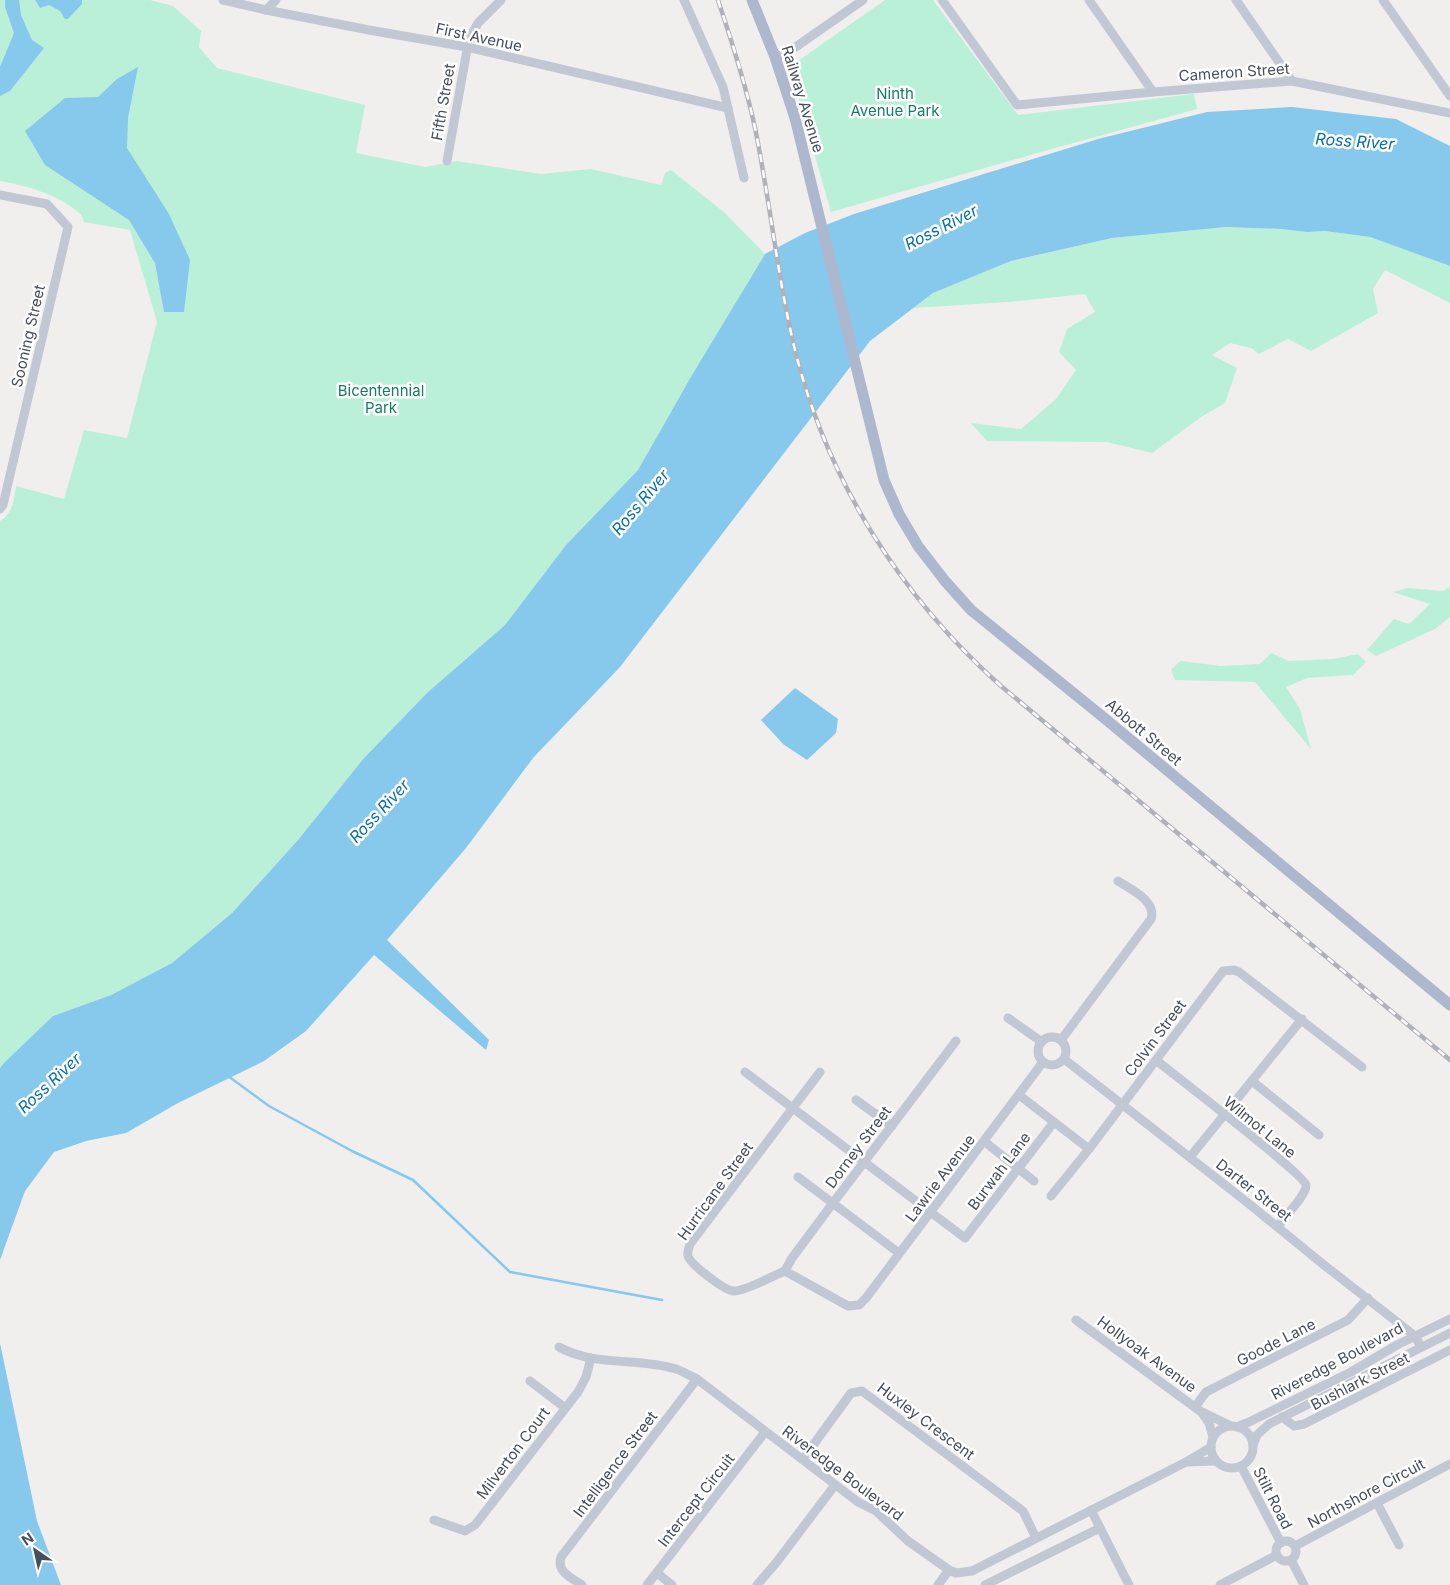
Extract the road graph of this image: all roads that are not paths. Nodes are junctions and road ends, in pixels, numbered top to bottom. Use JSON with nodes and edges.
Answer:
{"nodes":[{"id":1,"x":223,"y":0,"type":"edge"},
{"id":2,"x":276,"y":0,"type":"edge"},
{"id":3,"x":501,"y":0,"type":"edge"},
{"id":4,"x":684,"y":0,"type":"edge"},
{"id":5,"x":752,"y":0,"type":"edge"},
{"id":6,"x":863,"y":0,"type":"edge"},
{"id":7,"x":942,"y":0,"type":"edge"},
{"id":8,"x":1089,"y":0,"type":"edge"},
{"id":9,"x":1236,"y":0,"type":"edge"},
{"id":10,"x":1382,"y":0,"type":"edge"},
{"id":11,"x":266,"y":10,"type":"junction"},
{"id":12,"x":468,"y":47,"type":"junction"},
{"id":13,"x":775,"y":57,"type":"junction"},
{"id":14,"x":1292,"y":81,"type":"junction"},
{"id":15,"x":1153,"y":92,"type":"junction"},
{"id":16,"x":1450,"y":96,"type":"edge"},
{"id":17,"x":728,"y":108,"type":"junction"},
{"id":18,"x":1450,"y":113,"type":"edge"},
{"id":19,"x":447,"y":161,"type":"dead end"},
{"id":20,"x":744,"y":178,"type":"dead end"},
{"id":21,"x":0,"y":195,"type":"edge"},
{"id":22,"x":874,"y":440,"type":"joint"},
{"id":23,"x":0,"y":509,"type":"edge"},
{"id":24,"x":1118,"y":881,"type":"dead end"},
{"id":25,"x":1450,"y":1005,"type":"edge"},
{"id":26,"x":1008,"y":1018,"type":"dead end"},
{"id":27,"x":1302,"y":1019,"type":"junction"},
{"id":28,"x":1060,"y":1040,"type":"junction"},
{"id":29,"x":956,"y":1042,"type":"dead end"},
{"id":30,"x":1042,"y":1042,"type":"junction"},
{"id":31,"x":1064,"y":1059,"type":"junction"},
{"id":32,"x":1156,"y":1060,"type":"junction"},
{"id":33,"x":1043,"y":1062,"type":"junction"},
{"id":34,"x":1362,"y":1067,"type":"dead end"},
{"id":35,"x":745,"y":1072,"type":"dead end"},
{"id":36,"x":820,"y":1072,"type":"dead end"},
{"id":37,"x":1252,"y":1081,"type":"junction"},
{"id":38,"x":1019,"y":1096,"type":"junction"},
{"id":39,"x":856,"y":1100,"type":"dead end"},
{"id":40,"x":1123,"y":1104,"type":"junction"},
{"id":41,"x":793,"y":1108,"type":"junction"},
{"id":42,"x":1224,"y":1114,"type":"junction"},
{"id":43,"x":1054,"y":1122,"type":"junction"},
{"id":44,"x":892,"y":1126,"type":"junction"},
{"id":45,"x":1319,"y":1135,"type":"dead end"},
{"id":46,"x":985,"y":1142,"type":"junction"},
{"id":47,"x":1090,"y":1149,"type":"junction"},
{"id":48,"x":1190,"y":1157,"type":"junction"},
{"id":49,"x":864,"y":1162,"type":"junction"},
{"id":50,"x":1019,"y":1168,"type":"junction"},
{"id":51,"x":798,"y":1177,"type":"dead end"},
{"id":52,"x":1034,"y":1181,"type":"dead end"},
{"id":53,"x":1050,"y":1196,"type":"dead end"},
{"id":54,"x":833,"y":1203,"type":"junction"},
{"id":55,"x":931,"y":1212,"type":"junction"},
{"id":56,"x":1278,"y":1226,"type":"junction"},
{"id":57,"x":899,"y":1254,"type":"junction"},
{"id":58,"x":786,"y":1271,"type":"junction"},
{"id":59,"x":1368,"y":1298,"type":"junction"},
{"id":60,"x":1450,"y":1319,"type":"edge"},
{"id":61,"x":1076,"y":1320,"type":"dead end"},
{"id":62,"x":1450,"y":1333,"type":"edge"},
{"id":63,"x":1416,"y":1336,"type":"junction"},
{"id":64,"x":559,"y":1347,"type":"dead end"},
{"id":65,"x":1422,"y":1347,"type":"junction"},
{"id":66,"x":1450,"y":1350,"type":"edge"},
{"id":67,"x":591,"y":1358,"type":"junction"},
{"id":68,"x":697,"y":1380,"type":"junction"},
{"id":69,"x":530,"y":1381,"type":"dead end"},
{"id":70,"x":564,"y":1407,"type":"junction"},
{"id":71,"x":1197,"y":1409,"type":"junction"},
{"id":72,"x":1282,"y":1417,"type":"junction"},
{"id":73,"x":1234,"y":1426,"type":"junction"},
{"id":74,"x":765,"y":1432,"type":"junction"},
{"id":75,"x":1214,"y":1437,"type":"junction"},
{"id":76,"x":1253,"y":1445,"type":"junction"},
{"id":77,"x":1211,"y":1447,"type":"junction"},
{"id":78,"x":803,"y":1459,"type":"junction"},
{"id":79,"x":1216,"y":1461,"type":"junction"},
{"id":80,"x":1186,"y":1462,"type":"junction"},
{"id":81,"x":1450,"y":1464,"type":"edge"},
{"id":82,"x":1241,"y":1466,"type":"junction"},
{"id":83,"x":835,"y":1485,"type":"junction"},
{"id":84,"x":1376,"y":1503,"type":"junction"},
{"id":85,"x":1091,"y":1510,"type":"junction"},
{"id":86,"x":434,"y":1520,"type":"dead end"},
{"id":87,"x":1100,"y":1528,"type":"junction"},
{"id":88,"x":1036,"y":1538,"type":"junction"},
{"id":89,"x":1281,"y":1543,"type":"junction"},
{"id":90,"x":1399,"y":1545,"type":"dead end"},
{"id":91,"x":1295,"y":1546,"type":"junction"},
{"id":92,"x":1277,"y":1555,"type":"junction"},
{"id":93,"x":1291,"y":1560,"type":"junction"},
{"id":94,"x":949,"y":1570,"type":"junction"},
{"id":95,"x":656,"y":1573,"type":"junction"},
{"id":96,"x":582,"y":1585,"type":"edge"},
{"id":97,"x":648,"y":1585,"type":"edge"},
{"id":98,"x":672,"y":1585,"type":"edge"},
{"id":99,"x":756,"y":1585,"type":"edge"},
{"id":100,"x":938,"y":1585,"type":"edge"},
{"id":101,"x":985,"y":1585,"type":"edge"},
{"id":102,"x":1129,"y":1585,"type":"edge"},
{"id":103,"x":1220,"y":1585,"type":"edge"},
{"id":104,"x":1304,"y":1585,"type":"edge"}],
"edges":[{"from":1,"to":11,"type":"street","name":"First Avenue"},
{"from":2,"to":11,"type":"street"},
{"from":3,"to":12,"type":"street","name":"Fifth Street"},
{"from":4,"to":17,"type":"street"},
{"from":5,"to":13,"type":"main road","name":"Railway Avenue"},
{"from":6,"to":13,"type":"street"},
{"from":7,"to":15,"type":"street","name":"Cameron Street"},
{"from":8,"to":15,"type":"street"},
{"from":9,"to":14,"type":"street"},
{"from":10,"to":16,"type":"street"},
{"from":11,"to":12,"type":"street","name":"First Avenue"},
{"from":12,"to":17,"type":"street","name":"First Avenue"},
{"from":12,"to":19,"type":"street","name":"Fifth Street"},
{"from":13,"to":22,"type":"main road","name":"Railway Avenue"},
{"from":14,"to":15,"type":"street","name":"Cameron Street"},
{"from":14,"to":18,"type":"street","name":"Cameron Street"},
{"from":17,"to":20,"type":"street"},
{"from":21,"to":23,"type":"street","name":"Sooning Street"},
{"from":22,"to":25,"type":"main road","name":"Abbott Street"},
{"from":24,"to":28,"type":"street"},
{"from":26,"to":30,"type":"street"},
{"from":27,"to":32,"type":"street","name":"Colvin Street"},
{"from":27,"to":34,"type":"street","name":"Colvin Street"},
{"from":27,"to":37,"type":"street"},
{"from":28,"to":30,"type":"street"},
{"from":28,"to":31,"type":"street"},
{"from":29,"to":44,"type":"street","name":"Dorney Street"},
{"from":30,"to":33,"type":"street"},
{"from":31,"to":33,"type":"street"},
{"from":31,"to":40,"type":"street","name":"Darter Street"},
{"from":32,"to":40,"type":"street","name":"Colvin Street"},
{"from":32,"to":42,"type":"street","name":"Wilmot Lane"},
{"from":33,"to":38,"type":"street","name":"Lawrie Avenue"},
{"from":35,"to":41,"type":"street"},
{"from":36,"to":41,"type":"street"},
{"from":37,"to":42,"type":"street"},
{"from":37,"to":45,"type":"street"},
{"from":38,"to":43,"type":"street"},
{"from":38,"to":46,"type":"street","name":"Lawrie Avenue"},
{"from":39,"to":44,"type":"street"},
{"from":40,"to":47,"type":"street","name":"Colvin Street"},
{"from":40,"to":48,"type":"street","name":"Darter Street"},
{"from":41,"to":49,"type":"street"},
{"from":41,"to":58,"type":"street","name":"Hurricane Street"},
{"from":42,"to":48,"type":"street"},
{"from":42,"to":56,"type":"street","name":"Wilmot Lane"},
{"from":43,"to":47,"type":"street"},
{"from":43,"to":50,"type":"street","name":"Burwah Lane"},
{"from":44,"to":49,"type":"street","name":"Dorney Street"},
{"from":46,"to":50,"type":"street"},
{"from":46,"to":55,"type":"street","name":"Lawrie Avenue"},
{"from":47,"to":53,"type":"street","name":"Colvin Street"},
{"from":48,"to":56,"type":"street","name":"Darter Street"},
{"from":49,"to":54,"type":"street","name":"Dorney Street"},
{"from":49,"to":55,"type":"street"},
{"from":50,"to":52,"type":"street"},
{"from":50,"to":55,"type":"street","name":"Burwah Lane"},
{"from":51,"to":54,"type":"street"},
{"from":54,"to":57,"type":"street"},
{"from":54,"to":58,"type":"street","name":"Dorney Street"},
{"from":55,"to":57,"type":"street","name":"Lawrie Avenue"},
{"from":56,"to":59,"type":"street","name":"Darter Street"},
{"from":57,"to":58,"type":"street","name":"Lawrie Avenue"},
{"from":59,"to":63,"type":"street","name":"Darter Street"},
{"from":59,"to":71,"type":"street","name":"Goode Lane"},
{"from":60,"to":63,"type":"street","name":"Riveredge Boulevard"},
{"from":61,"to":71,"type":"street","name":"Hollyoak Avenue"},
{"from":62,"to":65,"type":"street","name":"Riveredge Boulevard"},
{"from":63,"to":65,"type":"street","name":"Darter Street"},
{"from":63,"to":73,"type":"street","name":"Riveredge Boulevard"},
{"from":64,"to":67,"type":"street","name":"Riveredge Boulevard"},
{"from":65,"to":72,"type":"street","name":"Riveredge Boulevard"},
{"from":66,"to":72,"type":"street","name":"Bushlark Street"},
{"from":67,"to":68,"type":"street","name":"Riveredge Boulevard"},
{"from":67,"to":70,"type":"street","name":"Milverton Court"},
{"from":68,"to":74,"type":"street","name":"Riveredge Boulevard"},
{"from":68,"to":96,"type":"street","name":"Intelligence Street"},
{"from":69,"to":70,"type":"street"},
{"from":70,"to":86,"type":"street","name":"Milverton Court"},
{"from":71,"to":73,"type":"street"},
{"from":71,"to":75,"type":"street"},
{"from":72,"to":76,"type":"street","name":"Riveredge Boulevard"},
{"from":73,"to":75,"type":"street"},
{"from":73,"to":76,"type":"street"},
{"from":74,"to":78,"type":"street","name":"Riveredge Boulevard"},
{"from":74,"to":95,"type":"street","name":"Intercept Circuit"},
{"from":75,"to":77,"type":"street"},
{"from":76,"to":82,"type":"street"},
{"from":77,"to":79,"type":"street"},
{"from":77,"to":80,"type":"street"},
{"from":78,"to":83,"type":"street","name":"Riveredge Boulevard"},
{"from":78,"to":88,"type":"street","name":"Huxley Crescent"},
{"from":79,"to":80,"type":"street"},
{"from":79,"to":82,"type":"street"},
{"from":80,"to":85,"type":"street"},
{"from":81,"to":84,"type":"street","name":"Northshore Circuit"},
{"from":82,"to":89,"type":"street","name":"Stilt Road"},
{"from":83,"to":94,"type":"street","name":"Riveredge Boulevard"},
{"from":83,"to":99,"type":"street"},
{"from":84,"to":90,"type":"street"},
{"from":84,"to":91,"type":"street","name":"Northshore Circuit"},
{"from":85,"to":87,"type":"street"},
{"from":85,"to":88,"type":"street"},
{"from":87,"to":101,"type":"street"},
{"from":87,"to":102,"type":"street"},
{"from":88,"to":94,"type":"street"},
{"from":89,"to":91,"type":"street"},
{"from":89,"to":92,"type":"street"},
{"from":91,"to":93,"type":"street"},
{"from":92,"to":93,"type":"street"},
{"from":92,"to":103,"type":"street"},
{"from":93,"to":104,"type":"street"},
{"from":94,"to":100,"type":"street"},
{"from":95,"to":97,"type":"street","name":"Intercept Circuit"},
{"from":95,"to":98,"type":"street"}]}
